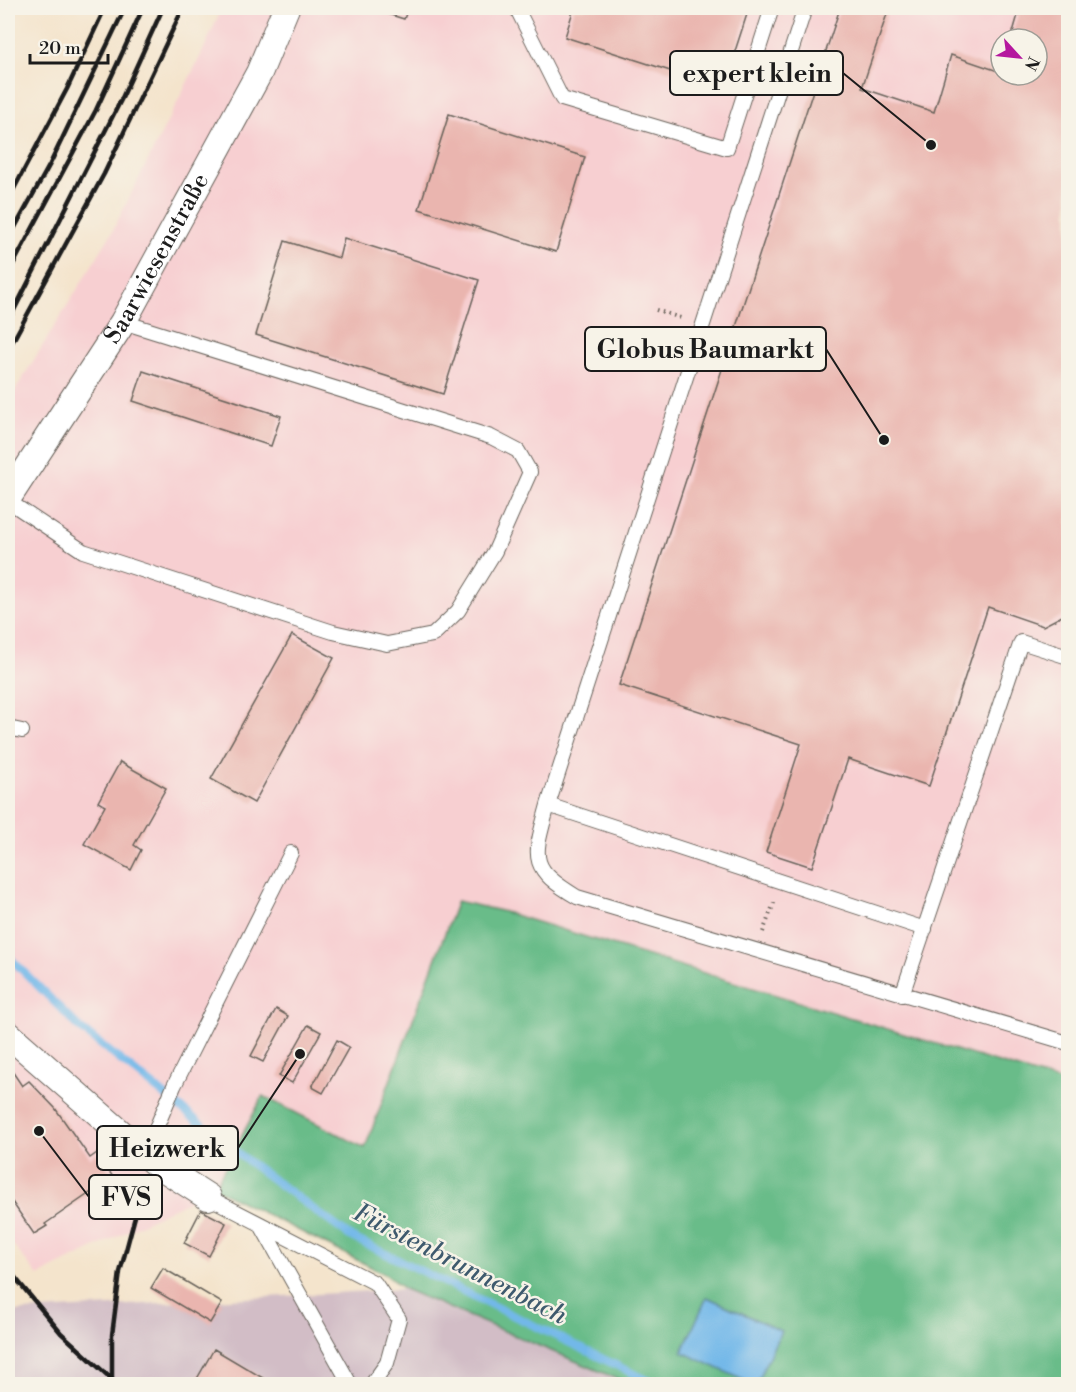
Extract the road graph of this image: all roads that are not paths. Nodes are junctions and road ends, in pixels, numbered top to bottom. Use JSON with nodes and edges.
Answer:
{"nodes":[{"id":1,"x":286,"y":8,"type":"edge"},
{"id":2,"x":520,"y":8,"type":"edge"},
{"id":3,"x":771,"y":8,"type":"edge"},
{"id":4,"x":805,"y":8,"type":"edge"},
{"id":5,"x":123,"y":322,"type":"junction"},
{"id":6,"x":8,"y":500,"type":"edge"},
{"id":7,"x":1068,"y":657,"type":"edge"},
{"id":8,"x":8,"y":728,"type":"edge"},
{"id":9,"x":22,"y":731,"type":"dead end"},
{"id":10,"x":548,"y":805,"type":"junction"},
{"id":11,"x":291,"y":853,"type":"dead end"},
{"id":12,"x":925,"y":929,"type":"junction"},
{"id":13,"x":902,"y":995,"type":"junction"},
{"id":14,"x":8,"y":1034,"type":"edge"},
{"id":15,"x":1068,"y":1043,"type":"edge"},
{"id":16,"x":155,"y":1163,"type":"junction"},
{"id":17,"x":208,"y":1197,"type":"joint"},
{"id":18,"x":261,"y":1225,"type":"junction"},
{"id":19,"x":350,"y":1384,"type":"edge"},
{"id":20,"x":372,"y":1384,"type":"edge"}],
"edges":[{"from":1,"to":5,"type":"street","name":"Saarwiesenstraße"},
{"from":2,"to":3,"type":"lane"},
{"from":4,"to":10,"type":"lane"},
{"from":5,"to":6,"type":"street","name":"Saarwiesenstraße"},
{"from":5,"to":6,"type":"lane"},
{"from":7,"to":12,"type":"lane"},
{"from":8,"to":9,"type":"lane"},
{"from":10,"to":12,"type":"lane"},
{"from":10,"to":13,"type":"lane"},
{"from":11,"to":16,"type":"lane"},
{"from":12,"to":13,"type":"lane"},
{"from":13,"to":15,"type":"lane"},
{"from":14,"to":16,"type":"street"},
{"from":16,"to":17,"type":"street"},
{"from":17,"to":18,"type":"lane"},
{"from":18,"to":19,"type":"lane"},
{"from":18,"to":20,"type":"lane"}]}
